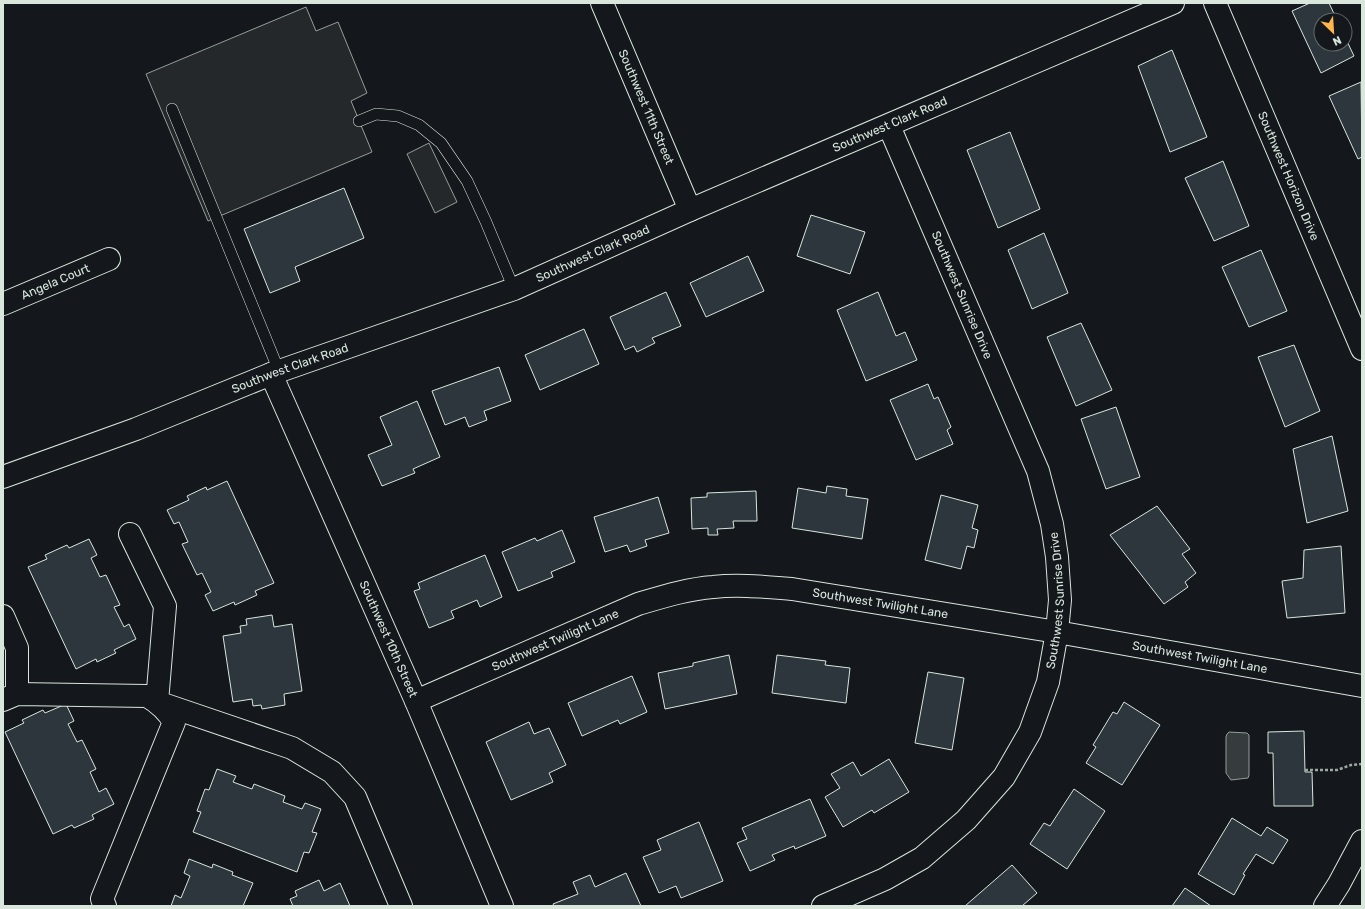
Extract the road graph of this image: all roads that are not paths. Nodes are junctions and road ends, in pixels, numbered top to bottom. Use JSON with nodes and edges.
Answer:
{"nodes":[{"id":1,"x":602,"y":3,"type":"edge"},
{"id":2,"x":1173,"y":3,"type":"edge"},
{"id":3,"x":1215,"y":3,"type":"edge"},
{"id":4,"x":172,"y":109,"type":"dead end"},
{"id":5,"x":359,"y":121,"type":"dead end"},
{"id":6,"x":889,"y":126,"type":"junction"},
{"id":7,"x":690,"y":210,"type":"junction"},
{"id":8,"x":108,"y":259,"type":"dead end"},
{"id":9,"x":514,"y":289,"type":"junction"},
{"id":10,"x":3,"y":304,"type":"edge"},
{"id":11,"x":1362,"y":349,"type":"edge"},
{"id":12,"x":275,"y":373,"type":"junction"},
{"id":13,"x":3,"y":477,"type":"edge"},
{"id":14,"x":130,"y":534,"type":"dead end"},
{"id":15,"x":3,"y":616,"type":"edge"},
{"id":16,"x":1057,"y":632,"type":"junction"},
{"id":17,"x":1362,"y":686,"type":"edge"},
{"id":18,"x":10,"y":697,"type":"edge"},
{"id":19,"x":416,"y":701,"type":"junction"},
{"id":20,"x":157,"y":702,"type":"junction"},
{"id":21,"x":1362,"y":841,"type":"edge"},
{"id":22,"x":105,"y":906,"type":"edge"},
{"id":23,"x":401,"y":906,"type":"edge"},
{"id":24,"x":502,"y":906,"type":"edge"},
{"id":25,"x":823,"y":906,"type":"edge"},
{"id":26,"x":1325,"y":906,"type":"edge"}],
"edges":[{"from":1,"to":7,"type":"street","name":"Southwest 11th Street"},
{"from":2,"to":6,"type":"street","name":"Southwest Clark Road"},
{"from":3,"to":11,"type":"street","name":"Southwest Horizon Drive"},
{"from":4,"to":12,"type":"lane"},
{"from":5,"to":9,"type":"lane"},
{"from":6,"to":7,"type":"street","name":"Southwest Clark Road"},
{"from":6,"to":16,"type":"street","name":"Southwest Sunrise Drive"},
{"from":7,"to":9,"type":"street","name":"Southwest Clark Road"},
{"from":8,"to":10,"type":"street","name":"Angela Court"},
{"from":9,"to":12,"type":"street","name":"Southwest Clark Road"},
{"from":12,"to":13,"type":"street","name":"Southwest Clark Road"},
{"from":12,"to":19,"type":"street","name":"Southwest 10th Street"},
{"from":14,"to":20,"type":"street"},
{"from":15,"to":18,"type":"street"},
{"from":16,"to":17,"type":"street","name":"Southwest Twilight Lane"},
{"from":16,"to":19,"type":"street","name":"Southwest Twilight Lane"},
{"from":16,"to":25,"type":"street","name":"Southwest Sunrise Drive"},
{"from":18,"to":20,"type":"street"},
{"from":19,"to":24,"type":"street","name":"Southwest 10th Street"},
{"from":20,"to":22,"type":"street"},
{"from":20,"to":23,"type":"street"},
{"from":21,"to":26,"type":"street"}]}
